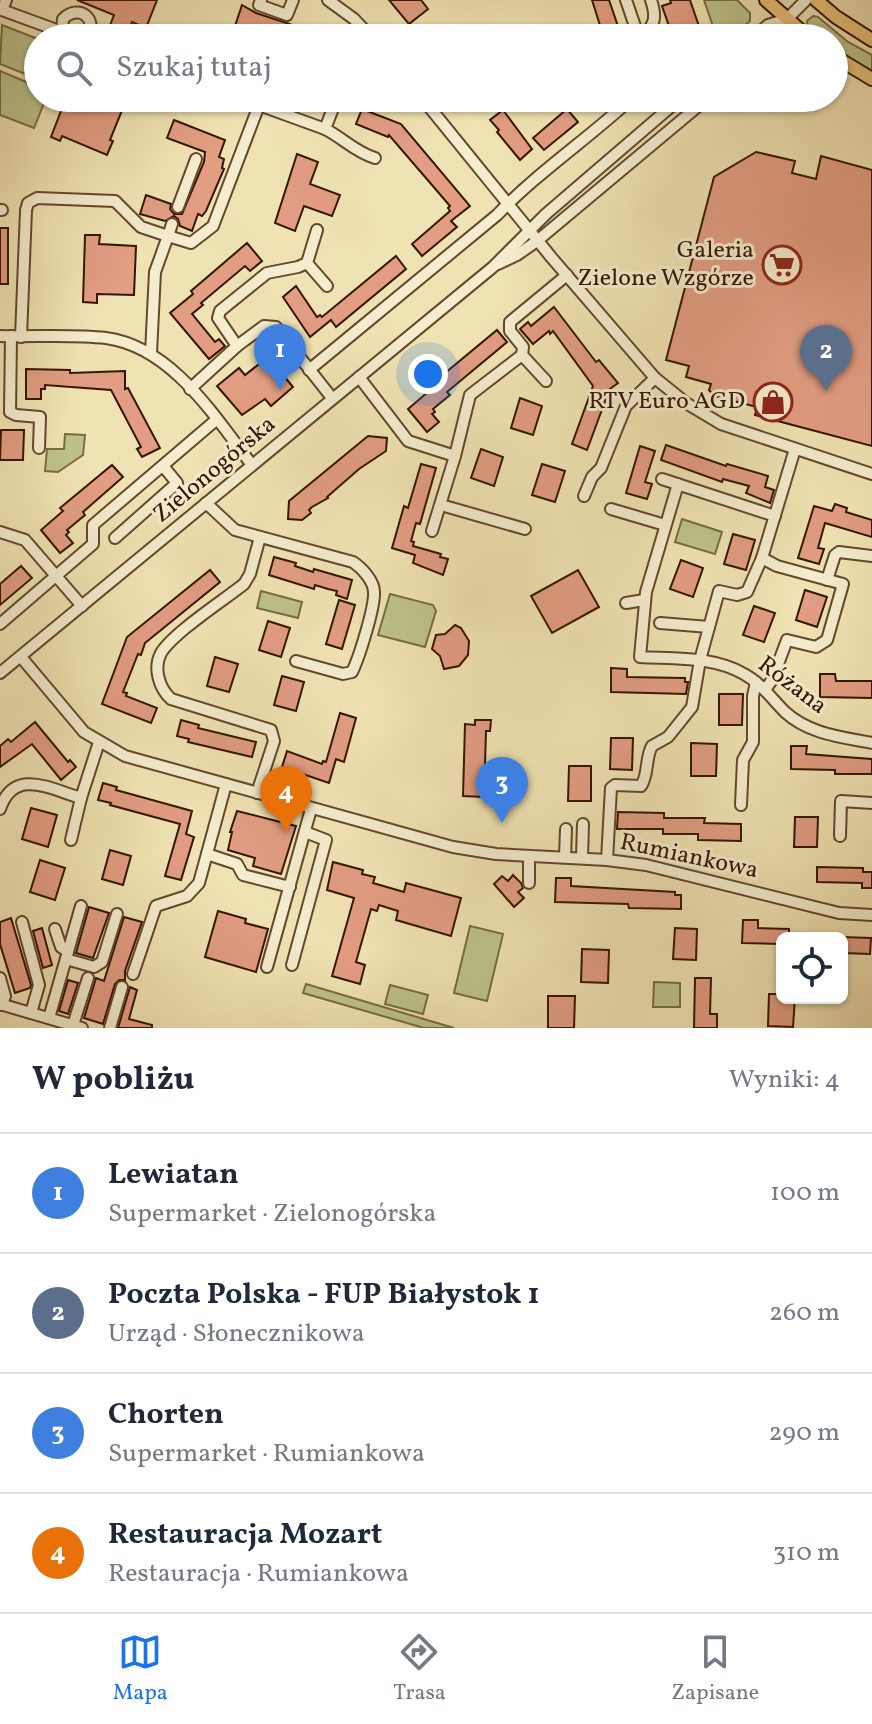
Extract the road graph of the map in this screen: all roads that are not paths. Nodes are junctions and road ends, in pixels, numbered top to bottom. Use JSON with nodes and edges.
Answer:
{"nodes":[{"id":1,"x":6,"y":0,"type":"edge"},
{"id":2,"x":261,"y":0,"type":"edge"},
{"id":3,"x":293,"y":0,"type":"edge"},
{"id":4,"x":328,"y":0,"type":"edge"},
{"id":5,"x":626,"y":0,"type":"edge"},
{"id":6,"x":651,"y":0,"type":"edge"},
{"id":7,"x":766,"y":0,"type":"edge"},
{"id":8,"x":806,"y":0,"type":"edge"},
{"id":9,"x":816,"y":0,"type":"edge"},
{"id":10,"x":787,"y":19,"type":"junction"},
{"id":11,"x":37,"y":24,"type":"edge"},
{"id":12,"x":63,"y":24,"type":"edge"},
{"id":13,"x":91,"y":24,"type":"edge"},
{"id":14,"x":359,"y":24,"type":"edge"},
{"id":15,"x":635,"y":24,"type":"edge"},
{"id":16,"x":653,"y":24,"type":"edge"},
{"id":17,"x":771,"y":24,"type":"edge"},
{"id":18,"x":785,"y":24,"type":"edge"},
{"id":19,"x":793,"y":24,"type":"edge"},
{"id":20,"x":847,"y":24,"type":"edge"},
{"id":21,"x":848,"y":25,"type":"edge"},
{"id":22,"x":872,"y":40,"type":"edge"},
{"id":23,"x":848,"y":64,"type":"edge"},
{"id":24,"x":872,"y":79,"type":"edge"},
{"id":25,"x":253,"y":112,"type":"edge"},
{"id":26,"x":282,"y":112,"type":"edge"},
{"id":27,"x":332,"y":112,"type":"edge"},
{"id":28,"x":433,"y":112,"type":"edge"},
{"id":29,"x":617,"y":112,"type":"edge"},
{"id":30,"x":664,"y":112,"type":"edge"},
{"id":31,"x":691,"y":112,"type":"edge"},
{"id":32,"x":645,"y":128,"type":"junction"},
{"id":33,"x":325,"y":129,"type":"junction"},
{"id":34,"x":650,"y":147,"type":"junction"},
{"id":35,"x":375,"y":158,"type":"dead end"},
{"id":36,"x":196,"y":159,"type":"dead end"},
{"id":37,"x":508,"y":203,"type":"junction"},
{"id":38,"x":178,"y":207,"type":"dead end"},
{"id":39,"x":172,"y":224,"type":"dead end"},
{"id":40,"x":529,"y":229,"type":"junction"},
{"id":41,"x":317,"y":230,"type":"dead end"},
{"id":42,"x":168,"y":236,"type":"junction"},
{"id":43,"x":537,"y":241,"type":"junction"},
{"id":44,"x":307,"y":263,"type":"junction"},
{"id":45,"x":493,"y":267,"type":"junction"},
{"id":46,"x":567,"y":275,"type":"junction"},
{"id":47,"x":327,"y":286,"type":"dead end"},
{"id":48,"x":11,"y":336,"type":"edge"},
{"id":49,"x":237,"y":346,"type":"junction"},
{"id":50,"x":151,"y":353,"type":"junction"},
{"id":51,"x":522,"y":355,"type":"junction"},
{"id":52,"x":309,"y":370,"type":"junction"},
{"id":53,"x":359,"y":377,"type":"junction"},
{"id":54,"x":655,"y":378,"type":"junction"},
{"id":55,"x":546,"y":381,"type":"dead end"},
{"id":56,"x":190,"y":389,"type":"junction"},
{"id":57,"x":332,"y":398,"type":"junction"},
{"id":58,"x":5,"y":412,"type":"edge"},
{"id":59,"x":216,"y":420,"type":"junction"},
{"id":60,"x":39,"y":448,"type":"dead end"},
{"id":61,"x":795,"y":449,"type":"junction"},
{"id":62,"x":455,"y":456,"type":"junction"},
{"id":63,"x":252,"y":465,"type":"junction"},
{"id":64,"x":163,"y":466,"type":"junction"},
{"id":65,"x":871,"y":473,"type":"edge"},
{"id":66,"x":662,"y":479,"type":"dead end"},
{"id":67,"x":678,"y":484,"type":"junction"},
{"id":68,"x":584,"y":496,"type":"dead end"},
{"id":69,"x":206,"y":503,"type":"junction"},
{"id":70,"x":441,"y":505,"type":"junction"},
{"id":71,"x":611,"y":509,"type":"dead end"},
{"id":72,"x":775,"y":516,"type":"junction"},
{"id":73,"x":665,"y":525,"type":"junction"},
{"id":74,"x":525,"y":529,"type":"dead end"},
{"id":75,"x":432,"y":531,"type":"dead end"},
{"id":76,"x":0,"y":532,"type":"edge"},
{"id":77,"x":260,"y":537,"type":"junction"},
{"id":78,"x":115,"y":538,"type":"dead end"},
{"id":79,"x":872,"y":556,"type":"edge"},
{"id":80,"x":762,"y":558,"type":"junction"},
{"id":81,"x":55,"y":576,"type":"junction"},
{"id":82,"x":827,"y":580,"type":"junction"},
{"id":83,"x":644,"y":600,"type":"junction"},
{"id":84,"x":626,"y":603,"type":"dead end"},
{"id":85,"x":82,"y":606,"type":"junction"},
{"id":86,"x":660,"y":623,"type":"dead end"},
{"id":87,"x":0,"y":624,"type":"edge"},
{"id":88,"x":709,"y":627,"type":"junction"},
{"id":89,"x":21,"y":657,"type":"junction"},
{"id":90,"x":700,"y":660,"type":"junction"},
{"id":91,"x":296,"y":661,"type":"dead end"},
{"id":92,"x":0,"y":673,"type":"edge"},
{"id":93,"x":760,"y":686,"type":"junction"},
{"id":94,"x":99,"y":742,"type":"junction"},
{"id":95,"x":872,"y":743,"type":"edge"},
{"id":96,"x":226,"y":784,"type":"junction"},
{"id":97,"x":257,"y":793,"type":"junction"},
{"id":98,"x":81,"y":798,"type":"junction"},
{"id":99,"x":872,"y":803,"type":"edge"},
{"id":100,"x":741,"y":805,"type":"dead end"},
{"id":101,"x":0,"y":809,"type":"edge"},
{"id":102,"x":311,"y":809,"type":"junction"},
{"id":103,"x":583,"y":824,"type":"dead end"},
{"id":104,"x":566,"y":829,"type":"dead end"},
{"id":105,"x":305,"y":832,"type":"junction"},
{"id":106,"x":840,"y":836,"type":"dead end"},
{"id":107,"x":71,"y":840,"type":"dead end"},
{"id":108,"x":207,"y":854,"type":"junction"},
{"id":109,"x":529,"y":856,"type":"junction"},
{"id":110,"x":565,"y":857,"type":"junction"},
{"id":111,"x":582,"y":858,"type":"junction"},
{"id":112,"x":607,"y":860,"type":"junction"},
{"id":113,"x":529,"y":883,"type":"dead end"},
{"id":114,"x":290,"y":887,"type":"junction"},
{"id":115,"x":81,"y":906,"type":"dead end"},
{"id":116,"x":117,"y":914,"type":"dead end"},
{"id":117,"x":872,"y":915,"type":"edge"},
{"id":118,"x":22,"y":922,"type":"dead end"},
{"id":119,"x":55,"y":929,"type":"dead end"},
{"id":120,"x":67,"y":955,"type":"junction"},
{"id":121,"x":292,"y":965,"type":"dead end"},
{"id":122,"x":267,"y":967,"type":"dead end"},
{"id":123,"x":133,"y":974,"type":"dead end"},
{"id":124,"x":0,"y":978,"type":"edge"},
{"id":125,"x":88,"y":978,"type":"dead end"},
{"id":126,"x":122,"y":987,"type":"dead end"},
{"id":127,"x":1,"y":1005,"type":"edge"},
{"id":128,"x":31,"y":1013,"type":"junction"},
{"id":129,"x":49,"y":1018,"type":"junction"},
{"id":130,"x":78,"y":1027,"type":"edge"},
{"id":131,"x":110,"y":1028,"type":"edge"}],
"edges":[{"from":1,"to":11,"type":"street"},
{"from":2,"to":3,"type":"street"},
{"from":4,"to":14,"type":"street"},
{"from":5,"to":15,"type":"street"},
{"from":6,"to":16,"type":"street"},
{"from":7,"to":10,"type":"main road"},
{"from":8,"to":10,"type":"street"},
{"from":9,"to":20,"type":"main road"},
{"from":10,"to":17,"type":"street"},
{"from":10,"to":18,"type":"street"},
{"from":10,"to":19,"type":"main road"},
{"from":12,"to":13,"type":"street"},
{"from":21,"to":22,"type":"main road"},
{"from":23,"to":24,"type":"main road"},
{"from":25,"to":42,"type":"street"},
{"from":26,"to":33,"type":"street"},
{"from":27,"to":33,"type":"street"},
{"from":28,"to":37,"type":"street"},
{"from":29,"to":37,"type":"street"},
{"from":30,"to":32,"type":"street","name":"Zielonogórska"},
{"from":31,"to":34,"type":"street","name":"Zielonogórska"},
{"from":32,"to":34,"type":"street"},
{"from":32,"to":40,"type":"street","name":"Zielonogórska"},
{"from":33,"to":35,"type":"street"},
{"from":34,"to":43,"type":"street","name":"Zielonogórska"},
{"from":36,"to":38,"type":"street"},
{"from":37,"to":40,"type":"street"},
{"from":37,"to":52,"type":"street"},
{"from":39,"to":42,"type":"street"},
{"from":40,"to":43,"type":"street"},
{"from":40,"to":45,"type":"street","name":"Zielonogórska"},
{"from":41,"to":44,"type":"street"},
{"from":42,"to":48,"type":"street"},
{"from":42,"to":50,"type":"street"},
{"from":43,"to":45,"type":"street","name":"Zielonogórska"},
{"from":43,"to":46,"type":"street"},
{"from":44,"to":47,"type":"street"},
{"from":44,"to":49,"type":"street"},
{"from":45,"to":53,"type":"street","name":"Zielonogórska"},
{"from":46,"to":51,"type":"street"},
{"from":46,"to":54,"type":"street"},
{"from":48,"to":50,"type":"street"},
{"from":48,"to":58,"type":"street"},
{"from":49,"to":52,"type":"street"},
{"from":49,"to":56,"type":"street"},
{"from":50,"to":56,"type":"street"},
{"from":51,"to":55,"type":"street"},
{"from":51,"to":62,"type":"street"},
{"from":52,"to":57,"type":"street"},
{"from":53,"to":57,"type":"street","name":"Zielonogórska"},
{"from":53,"to":62,"type":"street"},
{"from":54,"to":61,"type":"street"},
{"from":54,"to":68,"type":"street"},
{"from":56,"to":59,"type":"street"},
{"from":57,"to":63,"type":"street","name":"Zielonogórska"},
{"from":58,"to":60,"type":"street"},
{"from":59,"to":63,"type":"street"},
{"from":59,"to":64,"type":"street"},
{"from":61,"to":65,"type":"street"},
{"from":61,"to":72,"type":"street"},
{"from":62,"to":70,"type":"street"},
{"from":63,"to":69,"type":"street","name":"Zielonogórska"},
{"from":64,"to":78,"type":"street"},
{"from":64,"to":81,"type":"street"},
{"from":66,"to":67,"type":"street"},
{"from":67,"to":72,"type":"street"},
{"from":67,"to":73,"type":"street"},
{"from":69,"to":77,"type":"street"},
{"from":69,"to":85,"type":"street","name":"Zielonogórska"},
{"from":70,"to":74,"type":"street"},
{"from":70,"to":75,"type":"street"},
{"from":71,"to":73,"type":"street"},
{"from":72,"to":80,"type":"street"},
{"from":73,"to":83,"type":"street"},
{"from":76,"to":81,"type":"street"},
{"from":77,"to":91,"type":"street"},
{"from":77,"to":97,"type":"street"},
{"from":79,"to":82,"type":"street"},
{"from":80,"to":82,"type":"street"},
{"from":80,"to":88,"type":"street"},
{"from":81,"to":85,"type":"street"},
{"from":81,"to":87,"type":"street"},
{"from":82,"to":93,"type":"street"},
{"from":83,"to":84,"type":"street"},
{"from":83,"to":90,"type":"street","name":"Różana"},
{"from":85,"to":89,"type":"street","name":"Zielonogórska"},
{"from":86,"to":88,"type":"street"},
{"from":88,"to":90,"type":"street"},
{"from":89,"to":92,"type":"street","name":"Zielonogórska"},
{"from":89,"to":94,"type":"street","name":"Rumiankowa"},
{"from":90,"to":93,"type":"street","name":"Różana"},
{"from":90,"to":112,"type":"street"},
{"from":93,"to":95,"type":"street","name":"Różana"},
{"from":93,"to":100,"type":"street"},
{"from":94,"to":96,"type":"street","name":"Rumiankowa"},
{"from":94,"to":98,"type":"street"},
{"from":96,"to":97,"type":"street","name":"Rumiankowa"},
{"from":96,"to":108,"type":"street"},
{"from":97,"to":102,"type":"street","name":"Rumiankowa"},
{"from":98,"to":101,"type":"street"},
{"from":98,"to":107,"type":"street"},
{"from":99,"to":106,"type":"street"},
{"from":102,"to":105,"type":"street"},
{"from":102,"to":109,"type":"street","name":"Rumiankowa"},
{"from":103,"to":111,"type":"street"},
{"from":104,"to":110,"type":"street"},
{"from":105,"to":114,"type":"street"},
{"from":105,"to":121,"type":"street"},
{"from":108,"to":114,"type":"street"},
{"from":108,"to":123,"type":"street"},
{"from":109,"to":110,"type":"street","name":"Rumiankowa"},
{"from":109,"to":113,"type":"street"},
{"from":110,"to":111,"type":"street","name":"Rumiankowa"},
{"from":111,"to":112,"type":"street","name":"Rumiankowa"},
{"from":112,"to":117,"type":"street","name":"Rumiankowa"},
{"from":114,"to":122,"type":"street"},
{"from":115,"to":120,"type":"street"},
{"from":116,"to":120,"type":"street"},
{"from":118,"to":128,"type":"street"},
{"from":119,"to":120,"type":"street"},
{"from":120,"to":129,"type":"street"},
{"from":124,"to":127,"type":"street"},
{"from":125,"to":130,"type":"street"},
{"from":126,"to":131,"type":"street"},
{"from":127,"to":128,"type":"street"},
{"from":128,"to":129,"type":"street"},
{"from":129,"to":130,"type":"street"}]}
